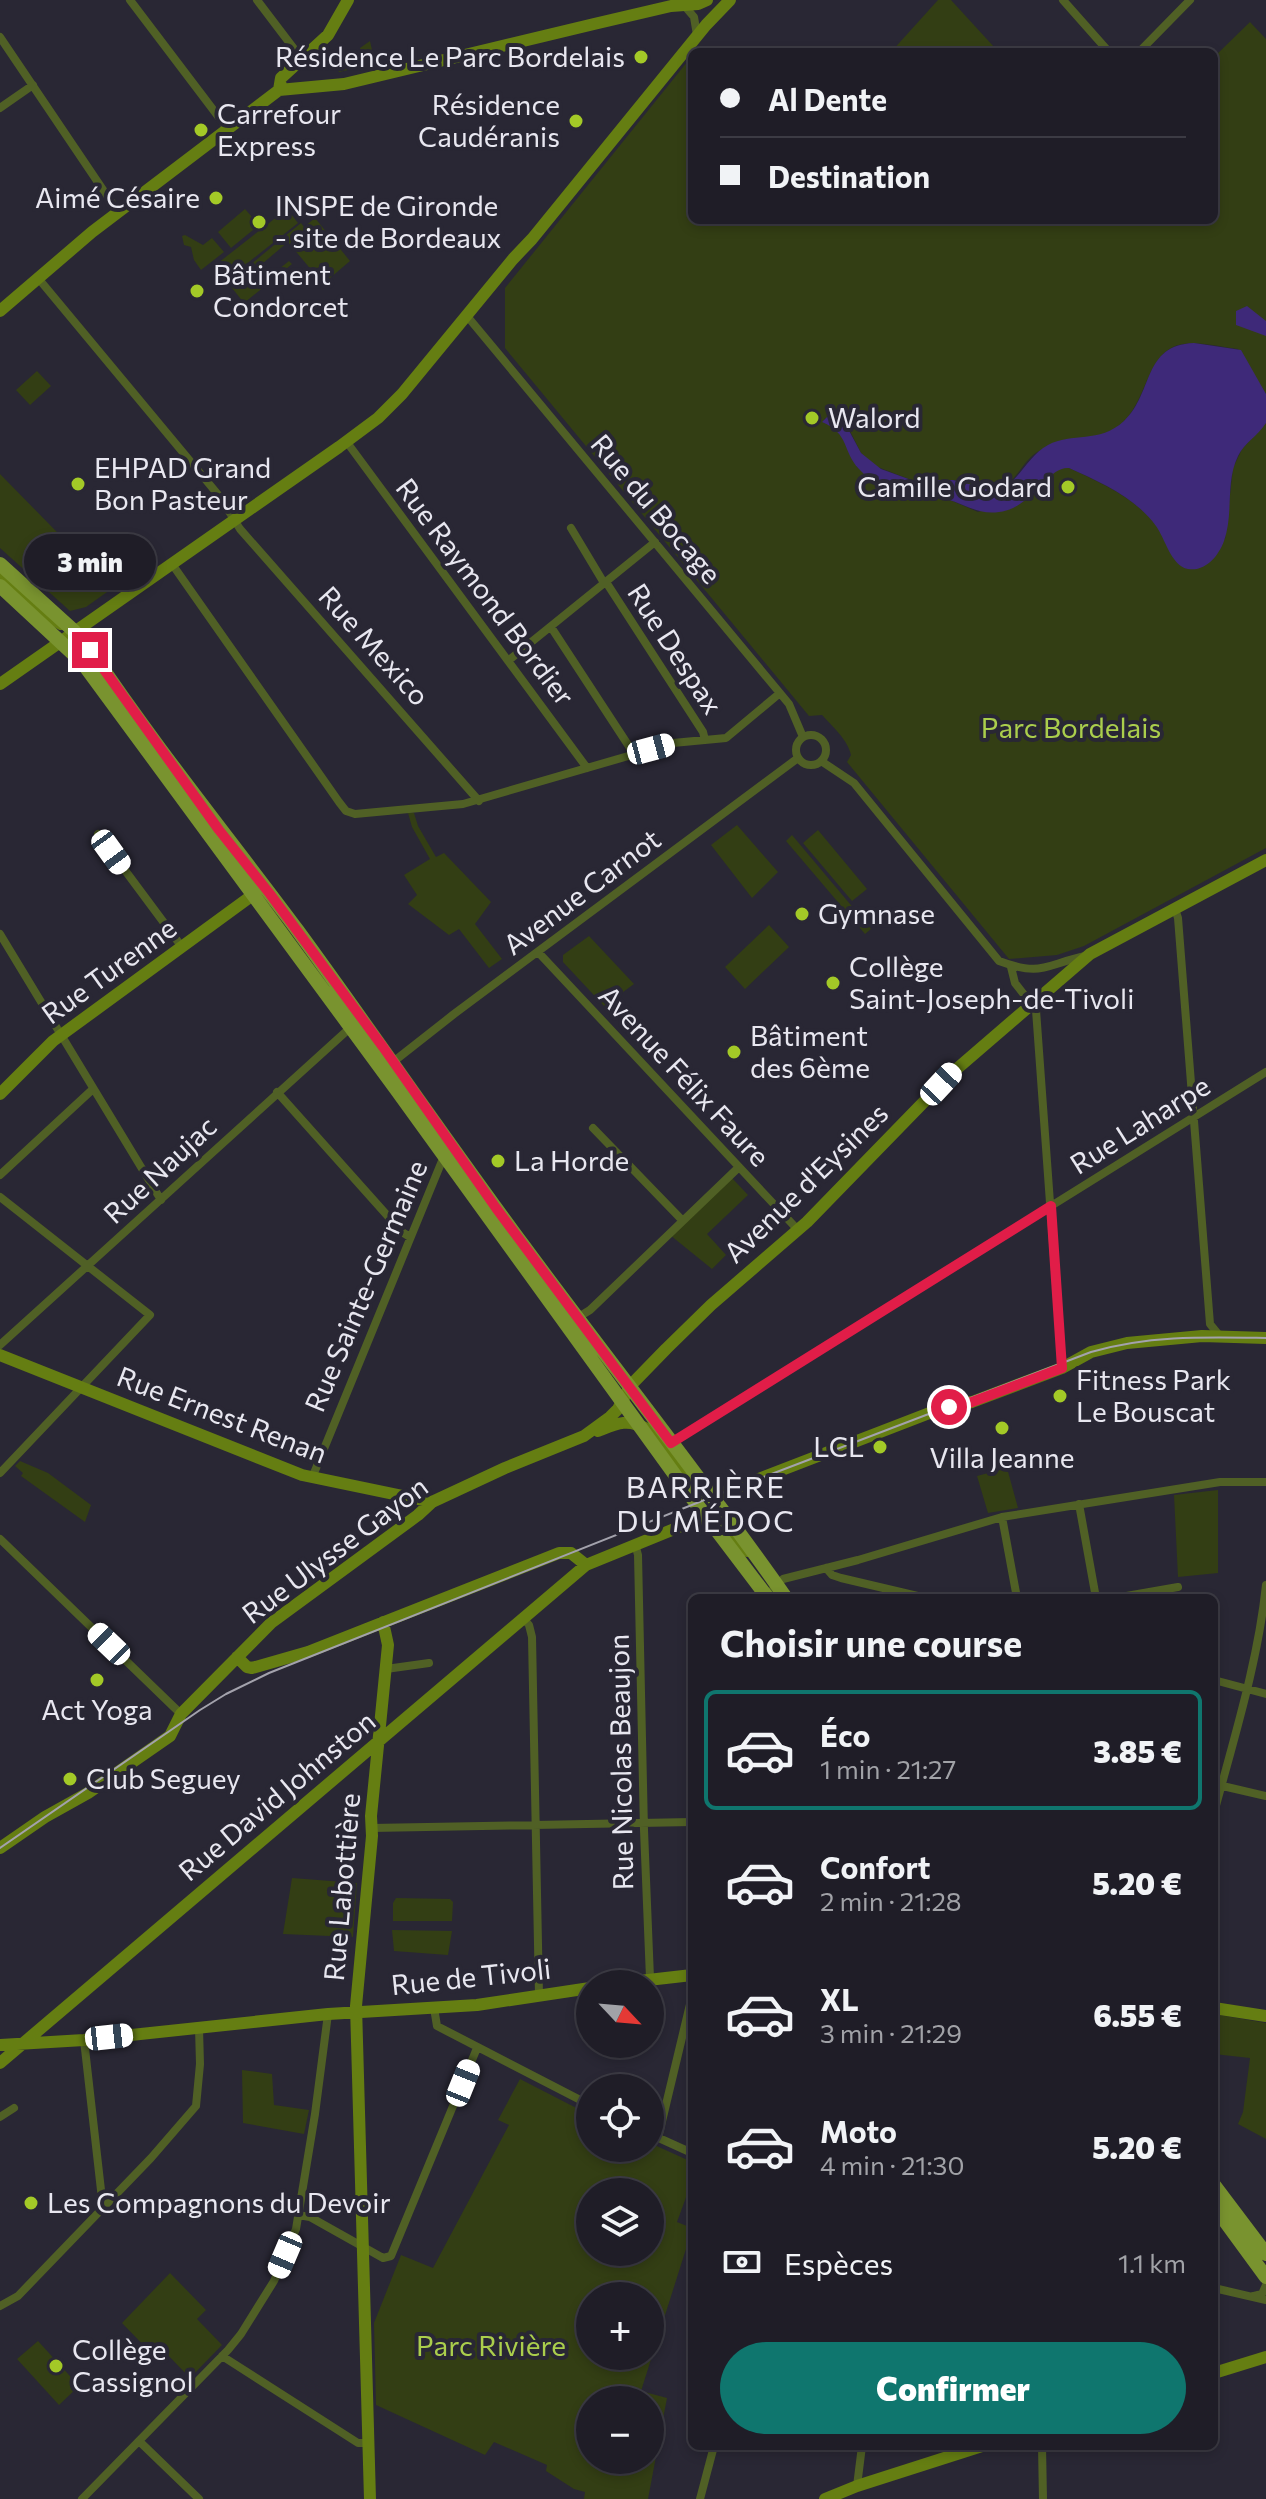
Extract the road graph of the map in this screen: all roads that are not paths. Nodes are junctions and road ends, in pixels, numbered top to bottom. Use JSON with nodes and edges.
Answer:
{"nodes":[{"id":1,"x":130,"y":0,"type":"edge"},
{"id":2,"x":257,"y":0,"type":"edge"},
{"id":3,"x":348,"y":0,"type":"edge"},
{"id":4,"x":707,"y":0,"type":"edge"},
{"id":5,"x":730,"y":0,"type":"edge"},
{"id":6,"x":1063,"y":0,"type":"edge"},
{"id":7,"x":1190,"y":0,"type":"edge"},
{"id":8,"x":682,"y":3,"type":"edge"},
{"id":9,"x":697,"y":35,"type":"junction"},
{"id":10,"x":0,"y":37,"type":"edge"},
{"id":11,"x":1105,"y":48,"type":"edge"},
{"id":12,"x":1143,"y":48,"type":"edge"},
{"id":13,"x":301,"y":58,"type":"junction"},
{"id":14,"x":33,"y":85,"type":"junction"},
{"id":15,"x":279,"y":90,"type":"junction"},
{"id":16,"x":0,"y":108,"type":"edge"},
{"id":17,"x":227,"y":128,"type":"junction"},
{"id":18,"x":118,"y":212,"type":"junction"},
{"id":19,"x":38,"y":278,"type":"junction"},
{"id":20,"x":0,"y":311,"type":"edge"},
{"id":21,"x":467,"y":316,"type":"junction"},
{"id":22,"x":346,"y":441,"type":"junction"},
{"id":23,"x":235,"y":520,"type":"junction"},
{"id":24,"x":571,"y":528,"type":"dead end"},
{"id":25,"x":655,"y":542,"type":"junction"},
{"id":26,"x":0,"y":564,"type":"edge"},
{"id":27,"x":172,"y":564,"type":"junction"},
{"id":28,"x":0,"y":576,"type":"edge"},
{"id":29,"x":605,"y":582,"type":"junction"},
{"id":30,"x":0,"y":586,"type":"edge"},
{"id":31,"x":551,"y":627,"type":"junction"},
{"id":32,"x":74,"y":631,"type":"junction"},
{"id":33,"x":62,"y":641,"type":"junction"},
{"id":34,"x":508,"y":661,"type":"junction"},
{"id":35,"x":0,"y":684,"type":"edge"},
{"id":36,"x":780,"y":693,"type":"junction"},
{"id":37,"x":803,"y":737,"type":"junction"},
{"id":38,"x":705,"y":740,"type":"junction"},
{"id":39,"x":634,"y":754,"type":"junction"},
{"id":40,"x":798,"y":758,"type":"junction"},
{"id":41,"x":821,"y":761,"type":"junction"},
{"id":42,"x":587,"y":768,"type":"junction"},
{"id":43,"x":479,"y":801,"type":"junction"},
{"id":44,"x":98,"y":834,"type":"dead end"},
{"id":45,"x":1266,"y":860,"type":"edge"},
{"id":46,"x":254,"y":894,"type":"junction"},
{"id":47,"x":1175,"y":909,"type":"junction"},
{"id":48,"x":0,"y":934,"type":"edge"},
{"id":49,"x":182,"y":947,"type":"junction"},
{"id":50,"x":538,"y":952,"type":"junction"},
{"id":51,"x":1090,"y":954,"type":"junction"},
{"id":52,"x":316,"y":956,"type":"junction"},
{"id":53,"x":1011,"y":967,"type":"junction"},
{"id":54,"x":1032,"y":1004,"type":"junction"},
{"id":55,"x":351,"y":1027,"type":"junction"},
{"id":56,"x":61,"y":1035,"type":"junction"},
{"id":57,"x":393,"y":1062,"type":"junction"},
{"id":58,"x":1266,"y":1072,"type":"edge"},
{"id":59,"x":387,"y":1078,"type":"junction"},
{"id":60,"x":93,"y":1089,"type":"junction"},
{"id":61,"x":277,"y":1092,"type":"junction"},
{"id":62,"x":0,"y":1094,"type":"edge"},
{"id":63,"x":1194,"y":1117,"type":"junction"},
{"id":64,"x":593,"y":1128,"type":"dead end"},
{"id":65,"x":444,"y":1156,"type":"junction"},
{"id":66,"x":739,"y":1167,"type":"junction"},
{"id":67,"x":0,"y":1175,"type":"edge"},
{"id":68,"x":0,"y":1197,"type":"edge"},
{"id":69,"x":161,"y":1200,"type":"junction"},
{"id":70,"x":1051,"y":1206,"type":"junction"},
{"id":71,"x":682,"y":1220,"type":"junction"},
{"id":72,"x":798,"y":1230,"type":"junction"},
{"id":73,"x":410,"y":1237,"type":"junction"},
{"id":74,"x":88,"y":1266,"type":"junction"},
{"id":75,"x":554,"y":1306,"type":"junction"},
{"id":76,"x":577,"y":1318,"type":"junction"},
{"id":77,"x":1219,"y":1336,"type":"junction"},
{"id":78,"x":1266,"y":1338,"type":"edge"},
{"id":79,"x":0,"y":1345,"type":"edge"},
{"id":80,"x":0,"y":1355,"type":"edge"},
{"id":81,"x":1062,"y":1368,"type":"junction"},
{"id":82,"x":630,"y":1386,"type":"junction"},
{"id":83,"x":82,"y":1388,"type":"junction"},
{"id":84,"x":623,"y":1403,"type":"junction"},
{"id":85,"x":636,"y":1423,"type":"junction"},
{"id":86,"x":584,"y":1436,"type":"junction"},
{"id":87,"x":671,"y":1443,"type":"junction"},
{"id":88,"x":0,"y":1473,"type":"edge"},
{"id":89,"x":312,"y":1478,"type":"junction"},
{"id":90,"x":1266,"y":1482,"type":"edge"},
{"id":91,"x":712,"y":1497,"type":"junction"},
{"id":92,"x":432,"y":1502,"type":"junction"},
{"id":93,"x":696,"y":1504,"type":"junction"},
{"id":94,"x":1079,"y":1504,"type":"junction"},
{"id":95,"x":1002,"y":1517,"type":"junction"},
{"id":96,"x":694,"y":1521,"type":"junction"},
{"id":97,"x":711,"y":1524,"type":"junction"},
{"id":98,"x":0,"y":1539,"type":"edge"},
{"id":99,"x":635,"y":1544,"type":"junction"},
{"id":100,"x":761,"y":1564,"type":"junction"},
{"id":101,"x":586,"y":1565,"type":"junction"},
{"id":102,"x":826,"y":1568,"type":"junction"},
{"id":103,"x":1266,"y":1585,"type":"edge"},
{"id":104,"x":1178,"y":1587,"type":"dead end"},
{"id":105,"x":772,"y":1593,"type":"edge"},
{"id":106,"x":909,"y":1594,"type":"edge"},
{"id":107,"x":1016,"y":1594,"type":"edge"},
{"id":108,"x":1095,"y":1594,"type":"edge"},
{"id":109,"x":1138,"y":1594,"type":"edge"},
{"id":110,"x":523,"y":1618,"type":"junction"},
{"id":111,"x":383,"y":1622,"type":"junction"},
{"id":112,"x":237,"y":1657,"type":"junction"},
{"id":113,"x":429,"y":1663,"type":"dead end"},
{"id":114,"x":386,"y":1669,"type":"junction"},
{"id":115,"x":1218,"y":1681,"type":"edge"},
{"id":116,"x":1247,"y":1689,"type":"junction"},
{"id":117,"x":1266,"y":1694,"type":"edge"},
{"id":118,"x":181,"y":1714,"type":"junction"},
{"id":119,"x":378,"y":1742,"type":"junction"},
{"id":120,"x":1218,"y":1784,"type":"edge"},
{"id":121,"x":1266,"y":1796,"type":"edge"},
{"id":122,"x":643,"y":1821,"type":"junction"},
{"id":123,"x":688,"y":1822,"type":"edge"},
{"id":124,"x":536,"y":1823,"type":"junction"},
{"id":125,"x":371,"y":1828,"type":"junction"},
{"id":126,"x":0,"y":1848,"type":"edge"},
{"id":127,"x":650,"y":1970,"type":"edge"},
{"id":128,"x":688,"y":1975,"type":"edge"},
{"id":129,"x":664,"y":1977,"type":"edge"},
{"id":130,"x":576,"y":1990,"type":"edge"},
{"id":131,"x":539,"y":1995,"type":"junction"},
{"id":132,"x":434,"y":2008,"type":"junction"},
{"id":133,"x":1218,"y":2009,"type":"edge"},
{"id":134,"x":688,"y":2011,"type":"edge"},
{"id":135,"x":356,"y":2012,"type":"junction"},
{"id":136,"x":328,"y":2014,"type":"junction"},
{"id":137,"x":1266,"y":2016,"type":"edge"},
{"id":138,"x":199,"y":2028,"type":"junction"},
{"id":139,"x":84,"y":2040,"type":"junction"},
{"id":140,"x":0,"y":2045,"type":"edge"},
{"id":141,"x":21,"y":2045,"type":"junction"},
{"id":142,"x":477,"y":2048,"type":"junction"},
{"id":143,"x":0,"y":2063,"type":"edge"},
{"id":144,"x":576,"y":2098,"type":"edge"},
{"id":145,"x":664,"y":2099,"type":"edge"},
{"id":146,"x":14,"y":2108,"type":"dead end"},
{"id":147,"x":0,"y":2117,"type":"edge"},
{"id":148,"x":664,"y":2140,"type":"edge"},
{"id":149,"x":688,"y":2151,"type":"edge"},
{"id":150,"x":1218,"y":2190,"type":"edge"},
{"id":151,"x":106,"y":2203,"type":"junction"},
{"id":152,"x":1218,"y":2212,"type":"edge"},
{"id":153,"x":298,"y":2215,"type":"junction"},
{"id":154,"x":364,"y":2248,"type":"junction"},
{"id":155,"x":1266,"y":2254,"type":"edge"},
{"id":156,"x":1266,"y":2280,"type":"edge"},
{"id":157,"x":1218,"y":2289,"type":"edge"},
{"id":158,"x":1253,"y":2297,"type":"junction"},
{"id":159,"x":1266,"y":2300,"type":"edge"},
{"id":160,"x":0,"y":2306,"type":"edge"},
{"id":161,"x":222,"y":2356,"type":"junction"},
{"id":162,"x":1266,"y":2357,"type":"edge"},
{"id":163,"x":1218,"y":2372,"type":"edge"},
{"id":164,"x":139,"y":2441,"type":"junction"},
{"id":165,"x":368,"y":2443,"type":"junction"},
{"id":166,"x":713,"y":2450,"type":"edge"},
{"id":167,"x":861,"y":2450,"type":"edge"},
{"id":168,"x":971,"y":2450,"type":"edge"},
{"id":169,"x":1042,"y":2450,"type":"edge"},
{"id":170,"x":856,"y":2492,"type":"edge"},
{"id":171,"x":82,"y":2499,"type":"edge"},
{"id":172,"x":199,"y":2499,"type":"edge"},
{"id":173,"x":370,"y":2499,"type":"edge"},
{"id":174,"x":700,"y":2499,"type":"edge"},
{"id":175,"x":825,"y":2499,"type":"edge"},
{"id":176,"x":1043,"y":2499,"type":"edge"}],
"edges":[{"from":1,"to":17,"type":"street"},
{"from":2,"to":13,"type":"street"},
{"from":3,"to":13,"type":"street"},
{"from":4,"to":8,"type":"street"},
{"from":5,"to":9,"type":"street"},
{"from":6,"to":11,"type":"street"},
{"from":7,"to":12,"type":"street"},
{"from":8,"to":9,"type":"street"},
{"from":8,"to":15,"type":"street"},
{"from":9,"to":21,"type":"street"},
{"from":10,"to":14,"type":"street"},
{"from":13,"to":15,"type":"street"},
{"from":14,"to":16,"type":"street"},
{"from":14,"to":18,"type":"street"},
{"from":15,"to":17,"type":"street"},
{"from":17,"to":18,"type":"street"},
{"from":18,"to":19,"type":"street"},
{"from":19,"to":20,"type":"street"},
{"from":19,"to":23,"type":"street","name":"Rue Mexico"},
{"from":21,"to":22,"type":"street"},
{"from":21,"to":25,"type":"street","name":"Rue du Bocage"},
{"from":22,"to":23,"type":"street"},
{"from":22,"to":34,"type":"street","name":"Rue Raymond Bordier"},
{"from":23,"to":27,"type":"street"},
{"from":23,"to":43,"type":"street","name":"Rue Mexico"},
{"from":24,"to":29,"type":"street","name":"Rue Despax"},
{"from":25,"to":29,"type":"street"},
{"from":25,"to":36,"type":"street","name":"Rue du Bocage"},
{"from":26,"to":32,"type":"main road"},
{"from":27,"to":32,"type":"street"},
{"from":27,"to":43,"type":"street"},
{"from":28,"to":32,"type":"street"},
{"from":29,"to":31,"type":"street"},
{"from":29,"to":38,"type":"street","name":"Rue Despax"},
{"from":30,"to":33,"type":"main road"},
{"from":31,"to":34,"type":"street"},
{"from":31,"to":39,"type":"street"},
{"from":32,"to":33,"type":"street"},
{"from":32,"to":52,"type":"main road"},
{"from":33,"to":35,"type":"street"},
{"from":33,"to":46,"type":"main road"},
{"from":34,"to":42,"type":"street","name":"Rue Raymond Bordier"},
{"from":36,"to":37,"type":"street","name":"Rue du Bocage"},
{"from":36,"to":38,"type":"street"},
{"from":37,"to":40,"type":"street"},
{"from":37,"to":41,"type":"street"},
{"from":38,"to":39,"type":"street"},
{"from":39,"to":42,"type":"street"},
{"from":40,"to":41,"type":"street"},
{"from":40,"to":50,"type":"street","name":"Avenue Carnot"},
{"from":41,"to":53,"type":"street"},
{"from":42,"to":43,"type":"street"},
{"from":44,"to":49,"type":"street"},
{"from":45,"to":47,"type":"street","name":"Avenue d'Eysines"},
{"from":46,"to":49,"type":"street","name":"Rue Turenne"},
{"from":46,"to":52,"type":"street"},
{"from":46,"to":55,"type":"main road"},
{"from":47,"to":51,"type":"street","name":"Avenue d'Eysines"},
{"from":47,"to":63,"type":"street"},
{"from":48,"to":56,"type":"street"},
{"from":49,"to":56,"type":"street","name":"Rue Turenne"},
{"from":50,"to":57,"type":"street","name":"Avenue Carnot"},
{"from":50,"to":66,"type":"street","name":"Avenue Félix Faure"},
{"from":51,"to":53,"type":"street","name":"Avenue d'Eysines"},
{"from":51,"to":54,"type":"street","name":"Avenue d'Eysines"},
{"from":52,"to":57,"type":"main road"},
{"from":53,"to":54,"type":"street"},
{"from":54,"to":70,"type":"street"},
{"from":54,"to":72,"type":"street","name":"Avenue d'Eysines"},
{"from":55,"to":59,"type":"main road"},
{"from":55,"to":61,"type":"street","name":"Rue Naujac"},
{"from":56,"to":60,"type":"street"},
{"from":56,"to":62,"type":"street","name":"Rue Turenne"},
{"from":57,"to":59,"type":"street"},
{"from":57,"to":76,"type":"main road"},
{"from":58,"to":63,"type":"street","name":"Rue Laharpe"},
{"from":59,"to":65,"type":"main road"},
{"from":60,"to":67,"type":"street"},
{"from":60,"to":69,"type":"street"},
{"from":61,"to":69,"type":"street","name":"Rue Naujac"},
{"from":61,"to":73,"type":"street"},
{"from":63,"to":70,"type":"street","name":"Rue Laharpe"},
{"from":63,"to":77,"type":"street"},
{"from":64,"to":71,"type":"street"},
{"from":65,"to":73,"type":"street","name":"Rue Sainte-Germaine"},
{"from":65,"to":75,"type":"main road"},
{"from":66,"to":71,"type":"street"},
{"from":66,"to":72,"type":"street","name":"Avenue Félix Faure"},
{"from":68,"to":74,"type":"street"},
{"from":69,"to":74,"type":"street","name":"Rue Naujac"},
{"from":70,"to":81,"type":"street"},
{"from":70,"to":87,"type":"street","name":"Rue Laharpe"},
{"from":71,"to":76,"type":"street"},
{"from":72,"to":82,"type":"street","name":"Avenue d'Eysines"},
{"from":73,"to":89,"type":"street","name":"Rue Sainte-Germaine"},
{"from":74,"to":79,"type":"street","name":"Rue Naujac"},
{"from":74,"to":83,"type":"street"},
{"from":75,"to":82,"type":"street"},
{"from":75,"to":84,"type":"main road"},
{"from":76,"to":82,"type":"main road"},
{"from":77,"to":78,"type":"street"},
{"from":77,"to":81,"type":"street"},
{"from":80,"to":83,"type":"street","name":"Rue Ernest Renan"},
{"from":81,"to":91,"type":"street"},
{"from":82,"to":84,"type":"street"},
{"from":82,"to":87,"type":"main road"},
{"from":83,"to":88,"type":"street"},
{"from":83,"to":89,"type":"street","name":"Rue Ernest Renan"},
{"from":84,"to":85,"type":"main road"},
{"from":84,"to":86,"type":"street","name":"Rue Ulysse Gayon"},
{"from":85,"to":86,"type":"street","name":"Rue Ulysse Gayon"},
{"from":85,"to":91,"type":"street"},
{"from":85,"to":93,"type":"main road"},
{"from":86,"to":92,"type":"street","name":"Rue Ulysse Gayon"},
{"from":87,"to":91,"type":"main road"},
{"from":89,"to":92,"type":"street","name":"Rue Ernest Renan"},
{"from":90,"to":94,"type":"street"},
{"from":91,"to":100,"type":"main road"},
{"from":92,"to":112,"type":"street","name":"Rue Ulysse Gayon"},
{"from":93,"to":96,"type":"street"},
{"from":93,"to":97,"type":"main road"},
{"from":94,"to":95,"type":"street"},
{"from":94,"to":108,"type":"street"},
{"from":95,"to":102,"type":"street"},
{"from":95,"to":107,"type":"street"},
{"from":96,"to":97,"type":"street"},
{"from":96,"to":99,"type":"street","name":"Rue David Johnston"},
{"from":97,"to":100,"type":"street"},
{"from":97,"to":105,"type":"main road"},
{"from":98,"to":118,"type":"street"},
{"from":99,"to":101,"type":"street","name":"Rue David Johnston"},
{"from":99,"to":122,"type":"street","name":"Rue Nicolas Beaujon"},
{"from":100,"to":105,"type":"main road"},
{"from":101,"to":110,"type":"street","name":"Rue David Johnston"},
{"from":101,"to":111,"type":"street"},
{"from":102,"to":105,"type":"street"},
{"from":102,"to":106,"type":"street"},
{"from":103,"to":116,"type":"street"},
{"from":104,"to":109,"type":"street"},
{"from":110,"to":119,"type":"street","name":"Rue David Johnston"},
{"from":110,"to":124,"type":"street"},
{"from":111,"to":112,"type":"street"},
{"from":111,"to":114,"type":"street","name":"Rue Labottière"},
{"from":112,"to":118,"type":"street","name":"Rue Ulysse Gayon"},
{"from":113,"to":114,"type":"street"},
{"from":114,"to":119,"type":"street","name":"Rue Labottière"},
{"from":115,"to":116,"type":"street"},
{"from":116,"to":117,"type":"street"},
{"from":116,"to":120,"type":"street"},
{"from":118,"to":126,"type":"street","name":"Rue Ulysse Gayon"},
{"from":119,"to":125,"type":"street","name":"Rue Labottière"},
{"from":119,"to":141,"type":"street","name":"Rue David Johnston"},
{"from":120,"to":121,"type":"street"},
{"from":122,"to":123,"type":"street"},
{"from":122,"to":124,"type":"street"},
{"from":122,"to":127,"type":"street","name":"Rue Nicolas Beaujon"},
{"from":124,"to":125,"type":"street"},
{"from":124,"to":131,"type":"street"},
{"from":125,"to":135,"type":"street","name":"Rue Labottière"},
{"from":128,"to":129,"type":"street"},
{"from":130,"to":131,"type":"street","name":"Rue de Tivoli"},
{"from":131,"to":132,"type":"street","name":"Rue de Tivoli"},
{"from":132,"to":135,"type":"street","name":"Rue de Tivoli"},
{"from":132,"to":142,"type":"street"},
{"from":133,"to":137,"type":"street"},
{"from":134,"to":145,"type":"street"},
{"from":135,"to":136,"type":"street","name":"Rue de Tivoli"},
{"from":135,"to":154,"type":"street","name":"Rue Labottière"},
{"from":136,"to":138,"type":"street","name":"Rue de Tivoli"},
{"from":136,"to":153,"type":"street"},
{"from":138,"to":139,"type":"street","name":"Rue de Tivoli"},
{"from":138,"to":151,"type":"street"},
{"from":139,"to":141,"type":"street","name":"Rue de Tivoli"},
{"from":139,"to":151,"type":"street"},
{"from":140,"to":141,"type":"street","name":"Rue de Tivoli"},
{"from":141,"to":143,"type":"street","name":"Rue David Johnston"},
{"from":142,"to":144,"type":"street"},
{"from":142,"to":154,"type":"street"},
{"from":146,"to":147,"type":"street"},
{"from":148,"to":149,"type":"street"},
{"from":150,"to":155,"type":"main road"},
{"from":151,"to":160,"type":"street"},
{"from":152,"to":156,"type":"main road"},
{"from":153,"to":154,"type":"street"},
{"from":153,"to":161,"type":"street"},
{"from":154,"to":165,"type":"street","name":"Rue Labottière"},
{"from":156,"to":158,"type":"street"},
{"from":157,"to":158,"type":"street"},
{"from":158,"to":159,"type":"street"},
{"from":161,"to":164,"type":"street"},
{"from":161,"to":165,"type":"street"},
{"from":162,"to":163,"type":"street"},
{"from":164,"to":171,"type":"street"},
{"from":164,"to":172,"type":"street"},
{"from":165,"to":173,"type":"street","name":"Rue Labottière"},
{"from":166,"to":174,"type":"street"},
{"from":167,"to":170,"type":"street"},
{"from":168,"to":170,"type":"street"},
{"from":169,"to":176,"type":"street"},
{"from":170,"to":175,"type":"street"}]}
